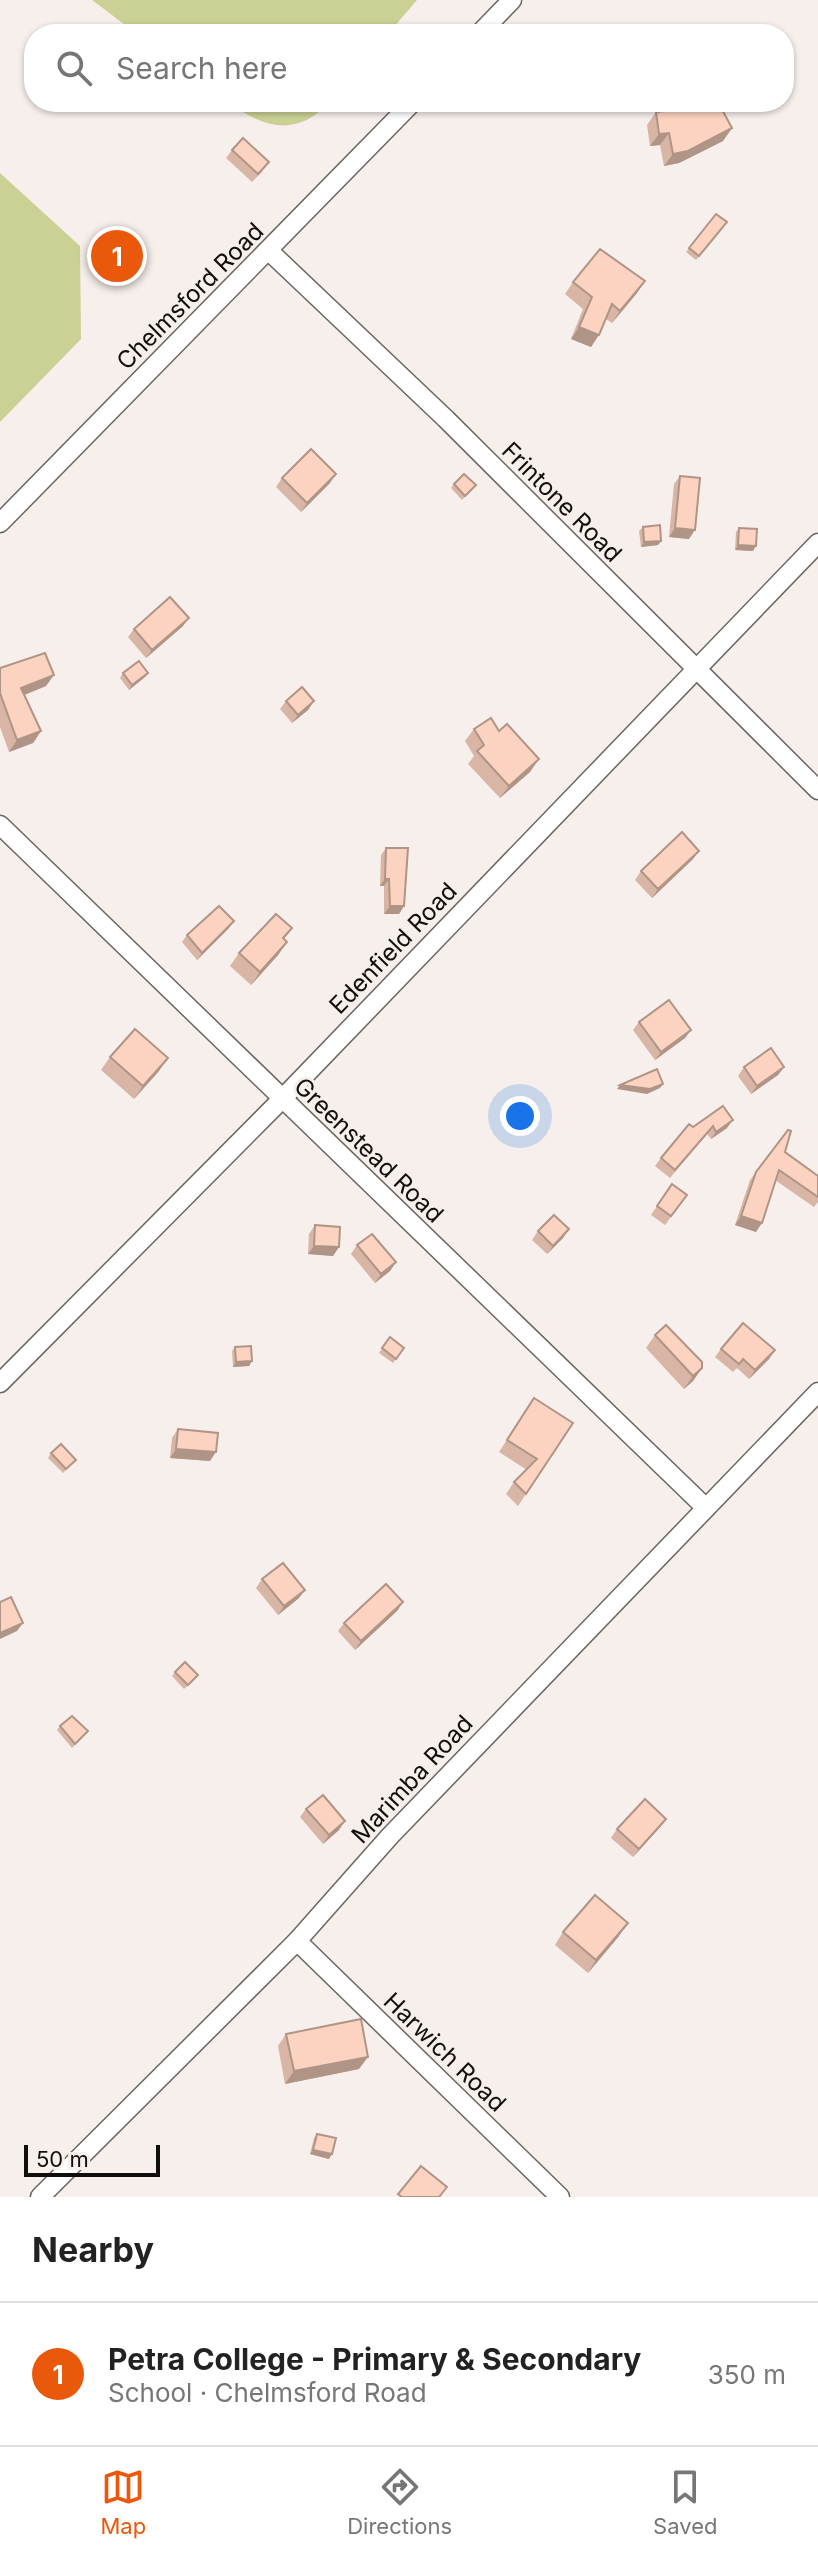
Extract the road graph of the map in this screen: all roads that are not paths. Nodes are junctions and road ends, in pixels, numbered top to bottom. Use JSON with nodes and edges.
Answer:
{"nodes":[{"id":1,"x":512,"y":0,"type":"edge"},
{"id":2,"x":489,"y":24,"type":"edge"},
{"id":3,"x":403,"y":112,"type":"edge"},
{"id":4,"x":269,"y":251,"type":"junction"},
{"id":5,"x":0,"y":523,"type":"edge"},
{"id":6,"x":818,"y":543,"type":"edge"},
{"id":7,"x":695,"y":669,"type":"junction"},
{"id":8,"x":818,"y":790,"type":"edge"},
{"id":9,"x":0,"y":825,"type":"edge"},
{"id":10,"x":282,"y":1099,"type":"junction"},
{"id":11,"x":0,"y":1383,"type":"edge"},
{"id":12,"x":818,"y":1392,"type":"edge"},
{"id":13,"x":706,"y":1508,"type":"junction"},
{"id":14,"x":297,"y":1941,"type":"junction"},
{"id":15,"x":40,"y":2197,"type":"edge"},
{"id":16,"x":560,"y":2197,"type":"edge"}],
"edges":[{"from":1,"to":2,"type":"street"},
{"from":3,"to":4,"type":"street","name":"Chelmsford Road"},
{"from":4,"to":5,"type":"street","name":"Chelmsford Road"},
{"from":4,"to":7,"type":"street","name":"Frintone Road"},
{"from":6,"to":7,"type":"street","name":"Edenfield Road"},
{"from":7,"to":8,"type":"street","name":"Frintone Road"},
{"from":7,"to":10,"type":"street","name":"Edenfield Road"},
{"from":9,"to":10,"type":"street","name":"Greenstead Road"},
{"from":10,"to":11,"type":"street","name":"Edenfield Road"},
{"from":10,"to":13,"type":"street","name":"Greenstead Road"},
{"from":12,"to":13,"type":"street","name":"Marimba Road"},
{"from":13,"to":14,"type":"street","name":"Marimba Road"},
{"from":14,"to":15,"type":"street","name":"Marimba Road"},
{"from":14,"to":16,"type":"street","name":"Harwich Road"}]}
